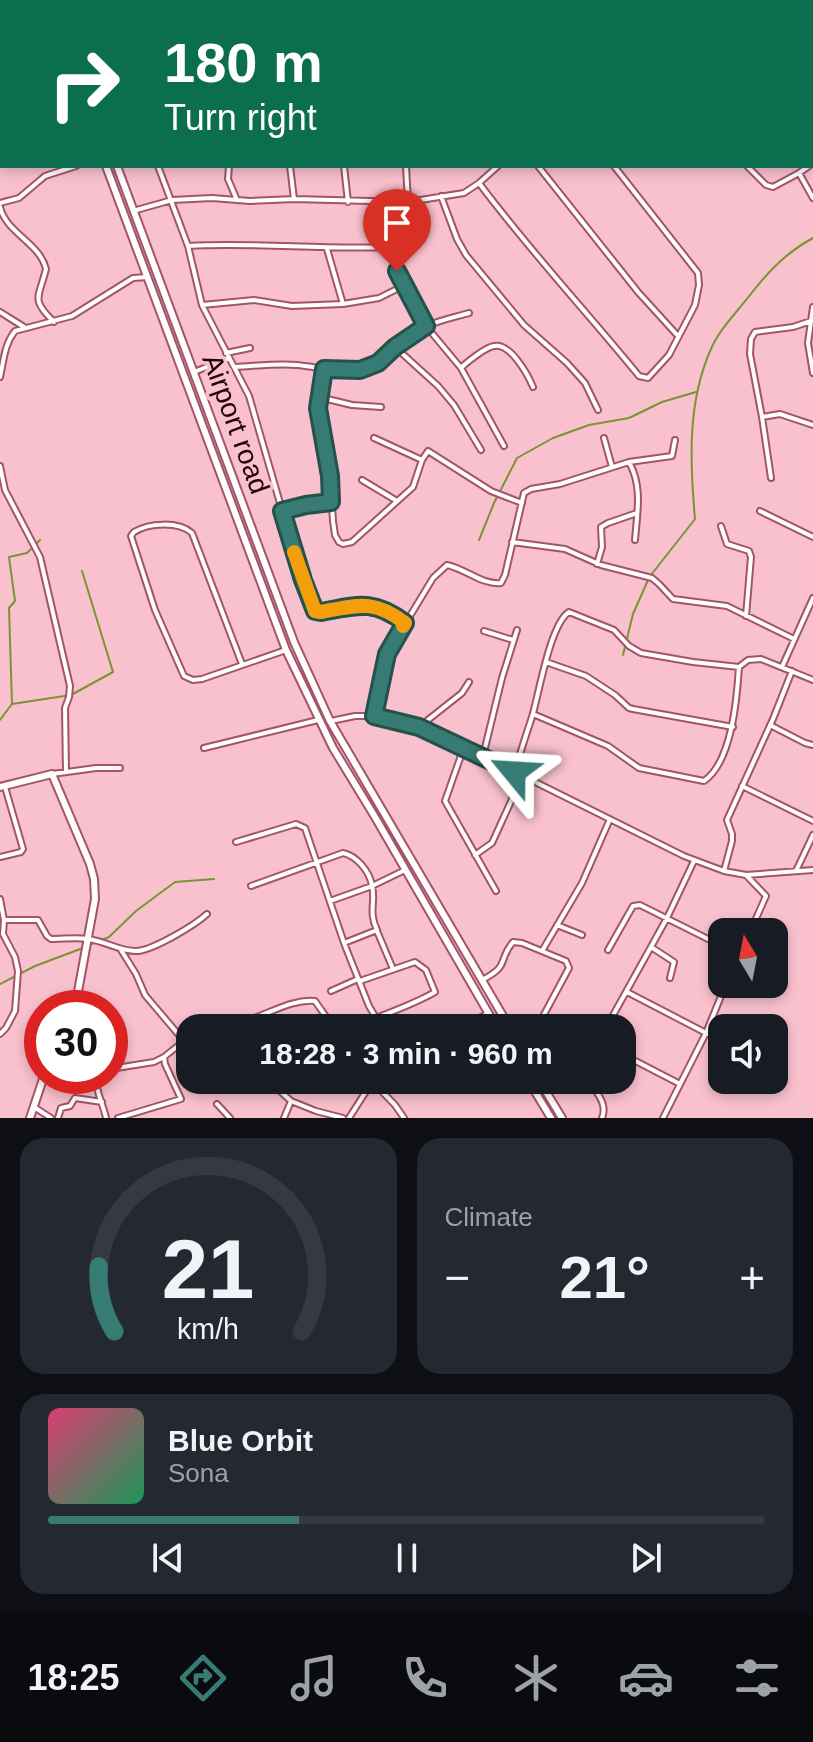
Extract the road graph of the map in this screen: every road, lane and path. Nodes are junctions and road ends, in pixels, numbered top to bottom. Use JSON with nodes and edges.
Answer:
{"nodes":[{"id":1,"x":70,"y":168,"type":"edge"},
{"id":2,"x":107,"y":168,"type":"edge"},
{"id":3,"x":118,"y":168,"type":"edge"},
{"id":4,"x":159,"y":168,"type":"edge"},
{"id":5,"x":229,"y":168,"type":"edge"},
{"id":6,"x":290,"y":168,"type":"edge"},
{"id":7,"x":344,"y":168,"type":"edge"},
{"id":8,"x":406,"y":168,"type":"edge"},
{"id":9,"x":496,"y":168,"type":"edge"},
{"id":10,"x":540,"y":168,"type":"edge"},
{"id":11,"x":616,"y":168,"type":"edge"},
{"id":12,"x":749,"y":168,"type":"edge"},
{"id":13,"x":806,"y":168,"type":"edge"},
{"id":14,"x":799,"y":173,"type":"junction"},
{"id":15,"x":479,"y":183,"type":"junction"},
{"id":16,"x":441,"y":196,"type":"junction"},
{"id":17,"x":813,"y":198,"type":"edge"},
{"id":18,"x":294,"y":199,"type":"junction"},
{"id":19,"x":172,"y":200,"type":"junction"},
{"id":20,"x":237,"y":200,"type":"junction"},
{"id":21,"x":348,"y":202,"type":"junction"},
{"id":22,"x":408,"y":202,"type":"junction"},
{"id":23,"x":386,"y":203,"type":"junction"},
{"id":24,"x":0,"y":205,"type":"edge"},
{"id":25,"x":133,"y":211,"type":"junction"},
{"id":26,"x":188,"y":246,"type":"junction"},
{"id":27,"x":388,"y":247,"type":"junction"},
{"id":28,"x":327,"y":248,"type":"junction"},
{"id":29,"x":147,"y":277,"type":"junction"},
{"id":30,"x":403,"y":286,"type":"junction"},
{"id":31,"x":343,"y":304,"type":"junction"},
{"id":32,"x":202,"y":305,"type":"junction"},
{"id":33,"x":813,"y":307,"type":"edge"},
{"id":34,"x":0,"y":312,"type":"edge"},
{"id":35,"x":469,"y":313,"type":"dead end"},
{"id":36,"x":811,"y":321,"type":"edge"},
{"id":37,"x":54,"y":322,"type":"junction"},
{"id":38,"x":426,"y":326,"type":"junction"},
{"id":39,"x":24,"y":327,"type":"junction"},
{"id":40,"x":678,"y":336,"type":"junction"},
{"id":41,"x":811,"y":343,"type":"edge"},
{"id":42,"x":395,"y":347,"type":"junction"},
{"id":43,"x":250,"y":348,"type":"dead end"},
{"id":44,"x":228,"y":355,"type":"junction"},
{"id":45,"x":1,"y":366,"type":"edge"},
{"id":46,"x":235,"y":367,"type":"junction"},
{"id":47,"x":461,"y":368,"type":"junction"},
{"id":48,"x":324,"y":369,"type":"junction"},
{"id":49,"x":194,"y":372,"type":"junction"},
{"id":50,"x":813,"y":373,"type":"edge"},
{"id":51,"x":0,"y":377,"type":"edge"},
{"id":52,"x":533,"y":387,"type":"dead end"},
{"id":53,"x":319,"y":397,"type":"junction"},
{"id":54,"x":381,"y":407,"type":"dead end"},
{"id":55,"x":598,"y":410,"type":"dead end"},
{"id":56,"x":762,"y":417,"type":"junction"},
{"id":57,"x":813,"y":425,"type":"edge"},
{"id":58,"x":374,"y":438,"type":"dead end"},
{"id":59,"x":604,"y":438,"type":"dead end"},
{"id":60,"x":675,"y":440,"type":"dead end"},
{"id":61,"x":504,"y":446,"type":"dead end"},
{"id":62,"x":481,"y":450,"type":"dead end"},
{"id":63,"x":422,"y":460,"type":"junction"},
{"id":64,"x":629,"y":462,"type":"junction"},
{"id":65,"x":0,"y":466,"type":"edge"},
{"id":66,"x":612,"y":467,"type":"junction"},
{"id":67,"x":771,"y":478,"type":"dead end"},
{"id":68,"x":362,"y":480,"type":"dead end"},
{"id":69,"x":236,"y":488,"type":"junction"},
{"id":70,"x":227,"y":492,"type":"junction"},
{"id":71,"x":397,"y":501,"type":"junction"},
{"id":72,"x":331,"y":502,"type":"junction"},
{"id":73,"x":522,"y":503,"type":"junction"},
{"id":74,"x":282,"y":511,"type":"junction"},
{"id":75,"x":760,"y":511,"type":"dead end"},
{"id":76,"x":637,"y":513,"type":"junction"},
{"id":77,"x":721,"y":526,"type":"dead end"},
{"id":78,"x":813,"y":537,"type":"edge"},
{"id":79,"x":635,"y":540,"type":"dead end"},
{"id":80,"x":512,"y":542,"type":"junction"},
{"id":81,"x":597,"y":564,"type":"junction"},
{"id":82,"x":813,"y":598,"type":"edge"},
{"id":83,"x":810,"y":611,"type":"edge"},
{"id":84,"x":746,"y":616,"type":"junction"},
{"id":85,"x":405,"y":623,"type":"junction"},
{"id":86,"x":517,"y":630,"type":"dead end"},
{"id":87,"x":484,"y":631,"type":"dead end"},
{"id":88,"x":794,"y":639,"type":"junction"},
{"id":89,"x":513,"y":640,"type":"junction"},
{"id":90,"x":286,"y":650,"type":"junction"},
{"id":91,"x":546,"y":662,"type":"junction"},
{"id":92,"x":242,"y":664,"type":"junction"},
{"id":93,"x":739,"y":667,"type":"junction"},
{"id":94,"x":782,"y":667,"type":"junction"},
{"id":95,"x":792,"y":671,"type":"junction"},
{"id":96,"x":813,"y":680,"type":"edge"},
{"id":97,"x":469,"y":682,"type":"dead end"},
{"id":98,"x":533,"y":714,"type":"junction"},
{"id":99,"x":374,"y":716,"type":"junction"},
{"id":100,"x":318,"y":720,"type":"junction"},
{"id":101,"x":330,"y":721,"type":"junction"},
{"id":102,"x":770,"y":725,"type":"junction"},
{"id":103,"x":419,"y":727,"type":"junction"},
{"id":104,"x":733,"y":727,"type":"junction"},
{"id":105,"x":813,"y":745,"type":"edge"},
{"id":106,"x":464,"y":747,"type":"junction"},
{"id":107,"x":204,"y":748,"type":"dead end"},
{"id":108,"x":483,"y":756,"type":"junction"},
{"id":109,"x":120,"y":768,"type":"dead end"},
{"id":110,"x":66,"y":772,"type":"junction"},
{"id":111,"x":514,"y":772,"type":"junction"},
{"id":112,"x":52,"y":774,"type":"junction"},
{"id":113,"x":523,"y":775,"type":"junction"},
{"id":114,"x":2,"y":786,"type":"edge"},
{"id":115,"x":742,"y":786,"type":"junction"},
{"id":116,"x":384,"y":812,"type":"junction"},
{"id":117,"x":375,"y":817,"type":"junction"},
{"id":118,"x":610,"y":819,"type":"junction"},
{"id":119,"x":813,"y":821,"type":"edge"},
{"id":120,"x":813,"y":835,"type":"edge"},
{"id":121,"x":236,"y":842,"type":"dead end"},
{"id":122,"x":475,"y":855,"type":"junction"},
{"id":123,"x":0,"y":857,"type":"edge"},
{"id":124,"x":695,"y":860,"type":"junction"},
{"id":125,"x":316,"y":863,"type":"junction"},
{"id":126,"x":405,"y":870,"type":"junction"},
{"id":127,"x":813,"y":870,"type":"edge"},
{"id":128,"x":724,"y":871,"type":"junction"},
{"id":129,"x":796,"y":871,"type":"junction"},
{"id":130,"x":746,"y":875,"type":"junction"},
{"id":131,"x":251,"y":886,"type":"dead end"},
{"id":132,"x":372,"y":886,"type":"junction"},
{"id":133,"x":496,"y":891,"type":"dead end"},
{"id":134,"x":0,"y":899,"type":"edge"},
{"id":135,"x":330,"y":901,"type":"junction"},
{"id":136,"x":207,"y":914,"type":"dead end"},
{"id":137,"x":667,"y":918,"type":"junction"},
{"id":138,"x":756,"y":918,"type":"edge"},
{"id":139,"x":4,"y":920,"type":"junction"},
{"id":140,"x":557,"y":925,"type":"junction"},
{"id":141,"x":377,"y":930,"type":"junction"},
{"id":142,"x":582,"y":935,"type":"dead end"},
{"id":143,"x":2,"y":936,"type":"edge"},
{"id":144,"x":88,"y":939,"type":"junction"},
{"id":145,"x":708,"y":939,"type":"edge"},
{"id":146,"x":344,"y":943,"type":"junction"},
{"id":147,"x":651,"y":947,"type":"junction"},
{"id":148,"x":121,"y":950,"type":"junction"},
{"id":149,"x":608,"y":950,"type":"dead end"},
{"id":150,"x":542,"y":951,"type":"junction"},
{"id":151,"x":393,"y":969,"type":"junction"},
{"id":152,"x":670,"y":978,"type":"dead end"},
{"id":153,"x":359,"y":980,"type":"junction"},
{"id":154,"x":482,"y":980,"type":"junction"},
{"id":155,"x":78,"y":990,"type":"edge"},
{"id":156,"x":331,"y":991,"type":"dead end"},
{"id":157,"x":627,"y":992,"type":"junction"},
{"id":158,"x":720,"y":998,"type":"edge"},
{"id":159,"x":489,"y":1013,"type":"edge"},
{"id":160,"x":265,"y":1014,"type":"edge"},
{"id":161,"x":326,"y":1014,"type":"edge"},
{"id":162,"x":373,"y":1014,"type":"edge"},
{"id":163,"x":385,"y":1014,"type":"edge"},
{"id":164,"x":502,"y":1014,"type":"edge"},
{"id":165,"x":544,"y":1014,"type":"edge"},
{"id":166,"x":614,"y":1014,"type":"edge"},
{"id":167,"x":176,"y":1032,"type":"edge"},
{"id":168,"x":706,"y":1033,"type":"junction"},
{"id":169,"x":0,"y":1034,"type":"edge"},
{"id":170,"x":176,"y":1047,"type":"edge"},
{"id":171,"x":164,"y":1057,"type":"junction"},
{"id":172,"x":636,"y":1061,"type":"edge"},
{"id":173,"x":128,"y":1067,"type":"edge"},
{"id":174,"x":680,"y":1084,"type":"junction"},
{"id":175,"x":38,"y":1094,"type":"edge"},
{"id":176,"x":98,"y":1094,"type":"edge"},
{"id":177,"x":283,"y":1094,"type":"edge"},
{"id":178,"x":363,"y":1094,"type":"edge"},
{"id":179,"x":384,"y":1094,"type":"edge"},
{"id":180,"x":536,"y":1094,"type":"edge"},
{"id":181,"x":547,"y":1094,"type":"edge"},
{"id":182,"x":598,"y":1094,"type":"edge"},
{"id":183,"x":291,"y":1101,"type":"junction"},
{"id":184,"x":102,"y":1102,"type":"junction"},
{"id":185,"x":217,"y":1104,"type":"dead end"},
{"id":186,"x":34,"y":1107,"type":"junction"},
{"id":187,"x":30,"y":1118,"type":"edge"},
{"id":188,"x":51,"y":1118,"type":"edge"},
{"id":189,"x":58,"y":1118,"type":"edge"},
{"id":190,"x":106,"y":1118,"type":"edge"},
{"id":191,"x":118,"y":1118,"type":"edge"},
{"id":192,"x":230,"y":1118,"type":"edge"},
{"id":193,"x":284,"y":1118,"type":"edge"},
{"id":194,"x":346,"y":1118,"type":"edge"},
{"id":195,"x":404,"y":1118,"type":"edge"},
{"id":196,"x":551,"y":1118,"type":"edge"},
{"id":197,"x":562,"y":1118,"type":"edge"},
{"id":198,"x":602,"y":1118,"type":"edge"},
{"id":199,"x":663,"y":1118,"type":"edge"}],
"edges":[{"from":1,"to":24,"type":"street"},
{"from":2,"to":29,"type":"main road","name":"Airport road"},
{"from":3,"to":25,"type":"main road","name":"Airport road"},
{"from":4,"to":19,"type":"street"},
{"from":5,"to":20,"type":"street"},
{"from":6,"to":18,"type":"street"},
{"from":7,"to":21,"type":"street"},
{"from":8,"to":22,"type":"street"},
{"from":9,"to":15,"type":"street"},
{"from":10,"to":40,"type":"street"},
{"from":11,"to":40,"type":"street"},
{"from":12,"to":14,"type":"street"},
{"from":13,"to":14,"type":"street"},
{"from":14,"to":17,"type":"street"},
{"from":15,"to":16,"type":"street"},
{"from":15,"to":40,"type":"street"},
{"from":16,"to":22,"type":"street"},
{"from":16,"to":55,"type":"street"},
{"from":18,"to":20,"type":"street"},
{"from":18,"to":21,"type":"street"},
{"from":19,"to":20,"type":"street"},
{"from":19,"to":25,"type":"street"},
{"from":19,"to":26,"type":"street"},
{"from":21,"to":23,"type":"street"},
{"from":22,"to":23,"type":"street"},
{"from":23,"to":27,"type":"street"},
{"from":24,"to":37,"type":"street"},
{"from":25,"to":49,"type":"main road","name":"Airport road"},
{"from":26,"to":28,"type":"street"},
{"from":26,"to":32,"type":"street"},
{"from":27,"to":28,"type":"street"},
{"from":27,"to":30,"type":"street"},
{"from":28,"to":31,"type":"street"},
{"from":29,"to":37,"type":"street"},
{"from":29,"to":70,"type":"main road","name":"Airport road"},
{"from":30,"to":31,"type":"street"},
{"from":30,"to":38,"type":"street"},
{"from":31,"to":32,"type":"street"},
{"from":32,"to":44,"type":"street"},
{"from":33,"to":36,"type":"street"},
{"from":34,"to":39,"type":"street"},
{"from":35,"to":38,"type":"street"},
{"from":36,"to":41,"type":"street"},
{"from":36,"to":56,"type":"street"},
{"from":37,"to":39,"type":"street"},
{"from":38,"to":42,"type":"street"},
{"from":38,"to":47,"type":"street"},
{"from":39,"to":45,"type":"street"},
{"from":41,"to":50,"type":"street"},
{"from":42,"to":48,"type":"street"},
{"from":42,"to":62,"type":"street"},
{"from":43,"to":44,"type":"street"},
{"from":44,"to":46,"type":"street"},
{"from":44,"to":49,"type":"street"},
{"from":45,"to":51,"type":"street"},
{"from":46,"to":48,"type":"street"},
{"from":46,"to":74,"type":"street"},
{"from":47,"to":52,"type":"street"},
{"from":47,"to":61,"type":"street"},
{"from":48,"to":53,"type":"street"},
{"from":49,"to":69,"type":"main road","name":"Airport road"},
{"from":53,"to":54,"type":"street"},
{"from":53,"to":72,"type":"street"},
{"from":56,"to":57,"type":"street"},
{"from":56,"to":67,"type":"street"},
{"from":58,"to":63,"type":"street"},
{"from":59,"to":66,"type":"street"},
{"from":60,"to":64,"type":"street"},
{"from":63,"to":71,"type":"street"},
{"from":63,"to":73,"type":"street"},
{"from":64,"to":66,"type":"street"},
{"from":64,"to":76,"type":"street"},
{"from":65,"to":110,"type":"street"},
{"from":66,"to":73,"type":"street"},
{"from":68,"to":71,"type":"street"},
{"from":69,"to":70,"type":"main road"},
{"from":69,"to":101,"type":"main road","name":"Airport road"},
{"from":70,"to":90,"type":"main road","name":"Airport road"},
{"from":71,"to":72,"type":"street"},
{"from":72,"to":74,"type":"street"},
{"from":73,"to":80,"type":"street"},
{"from":74,"to":85,"type":"street"},
{"from":75,"to":78,"type":"street"},
{"from":76,"to":79,"type":"street"},
{"from":76,"to":81,"type":"street"},
{"from":77,"to":84,"type":"street"},
{"from":80,"to":81,"type":"street"},
{"from":80,"to":85,"type":"street"},
{"from":81,"to":84,"type":"street"},
{"from":82,"to":83,"type":"street"},
{"from":83,"to":88,"type":"street"},
{"from":84,"to":88,"type":"street"},
{"from":85,"to":99,"type":"street"},
{"from":86,"to":89,"type":"street"},
{"from":87,"to":89,"type":"street"},
{"from":88,"to":94,"type":"street"},
{"from":89,"to":108,"type":"street"},
{"from":90,"to":92,"type":"street"},
{"from":90,"to":100,"type":"main road","name":"Airport road"},
{"from":91,"to":93,"type":"street"},
{"from":91,"to":98,"type":"street"},
{"from":91,"to":104,"type":"street"},
{"from":92,"to":92,"type":"street"},
{"from":93,"to":94,"type":"street"},
{"from":93,"to":104,"type":"street"},
{"from":94,"to":95,"type":"street"},
{"from":95,"to":96,"type":"street"},
{"from":95,"to":102,"type":"street"},
{"from":97,"to":103,"type":"street"},
{"from":98,"to":104,"type":"street"},
{"from":98,"to":111,"type":"street"},
{"from":99,"to":101,"type":"street"},
{"from":99,"to":103,"type":"street"},
{"from":100,"to":107,"type":"street"},
{"from":100,"to":117,"type":"main road","name":"Airport road"},
{"from":101,"to":116,"type":"main road","name":"Airport road"},
{"from":102,"to":105,"type":"street"},
{"from":102,"to":115,"type":"street"},
{"from":103,"to":106,"type":"street"},
{"from":106,"to":108,"type":"street"},
{"from":106,"to":122,"type":"street"},
{"from":108,"to":111,"type":"street"},
{"from":109,"to":110,"type":"street"},
{"from":110,"to":112,"type":"street"},
{"from":111,"to":113,"type":"street"},
{"from":112,"to":114,"type":"main road"},
{"from":112,"to":144,"type":"main road"},
{"from":113,"to":118,"type":"street"},
{"from":113,"to":122,"type":"street"},
{"from":114,"to":123,"type":"street"},
{"from":115,"to":119,"type":"street"},
{"from":115,"to":128,"type":"street"},
{"from":116,"to":117,"type":"main road"},
{"from":116,"to":154,"type":"main road","name":"Airport road"},
{"from":117,"to":126,"type":"main road","name":"Airport road"},
{"from":118,"to":124,"type":"street"},
{"from":118,"to":140,"type":"street"},
{"from":120,"to":129,"type":"street"},
{"from":121,"to":125,"type":"street"},
{"from":122,"to":133,"type":"street"},
{"from":124,"to":128,"type":"street"},
{"from":124,"to":137,"type":"street"},
{"from":125,"to":131,"type":"street"},
{"from":125,"to":132,"type":"street"},
{"from":125,"to":135,"type":"street"},
{"from":126,"to":132,"type":"street"},
{"from":126,"to":159,"type":"main road","name":"Airport road"},
{"from":127,"to":129,"type":"street"},
{"from":128,"to":130,"type":"street"},
{"from":129,"to":130,"type":"street"},
{"from":130,"to":138,"type":"street"},
{"from":132,"to":135,"type":"street"},
{"from":132,"to":141,"type":"street"},
{"from":134,"to":139,"type":"street"},
{"from":135,"to":146,"type":"street"},
{"from":136,"to":148,"type":"street"},
{"from":137,"to":145,"type":"street"},
{"from":137,"to":147,"type":"street"},
{"from":137,"to":149,"type":"street"},
{"from":139,"to":143,"type":"street"},
{"from":139,"to":144,"type":"street"},
{"from":140,"to":142,"type":"street"},
{"from":140,"to":150,"type":"street"},
{"from":141,"to":146,"type":"street"},
{"from":141,"to":151,"type":"street"},
{"from":143,"to":169,"type":"street"},
{"from":144,"to":148,"type":"street"},
{"from":144,"to":155,"type":"main road"},
{"from":146,"to":153,"type":"street"},
{"from":147,"to":152,"type":"street"},
{"from":147,"to":157,"type":"street"},
{"from":148,"to":167,"type":"street"},
{"from":150,"to":154,"type":"street"},
{"from":150,"to":165,"type":"street"},
{"from":151,"to":153,"type":"street"},
{"from":151,"to":163,"type":"street"},
{"from":153,"to":156,"type":"street"},
{"from":153,"to":162,"type":"street"},
{"from":154,"to":164,"type":"main road","name":"Airport road"},
{"from":157,"to":166,"type":"street"},
{"from":157,"to":168,"type":"street"},
{"from":158,"to":168,"type":"street"},
{"from":160,"to":161,"type":"street"},
{"from":168,"to":174,"type":"street"},
{"from":170,"to":171,"type":"street"},
{"from":171,"to":173,"type":"street"},
{"from":171,"to":191,"type":"street"},
{"from":172,"to":174,"type":"street"},
{"from":174,"to":199,"type":"street"},
{"from":175,"to":186,"type":"main road"},
{"from":176,"to":184,"type":"street"},
{"from":177,"to":183,"type":"street"},
{"from":178,"to":194,"type":"street"},
{"from":179,"to":195,"type":"street"},
{"from":180,"to":196,"type":"main road"},
{"from":181,"to":197,"type":"main road"},
{"from":182,"to":198,"type":"street"},
{"from":183,"to":193,"type":"street"},
{"from":183,"to":194,"type":"street"},
{"from":184,"to":189,"type":"street"},
{"from":184,"to":190,"type":"street"},
{"from":185,"to":192,"type":"street"},
{"from":186,"to":187,"type":"main road"},
{"from":186,"to":188,"type":"street"}]}
